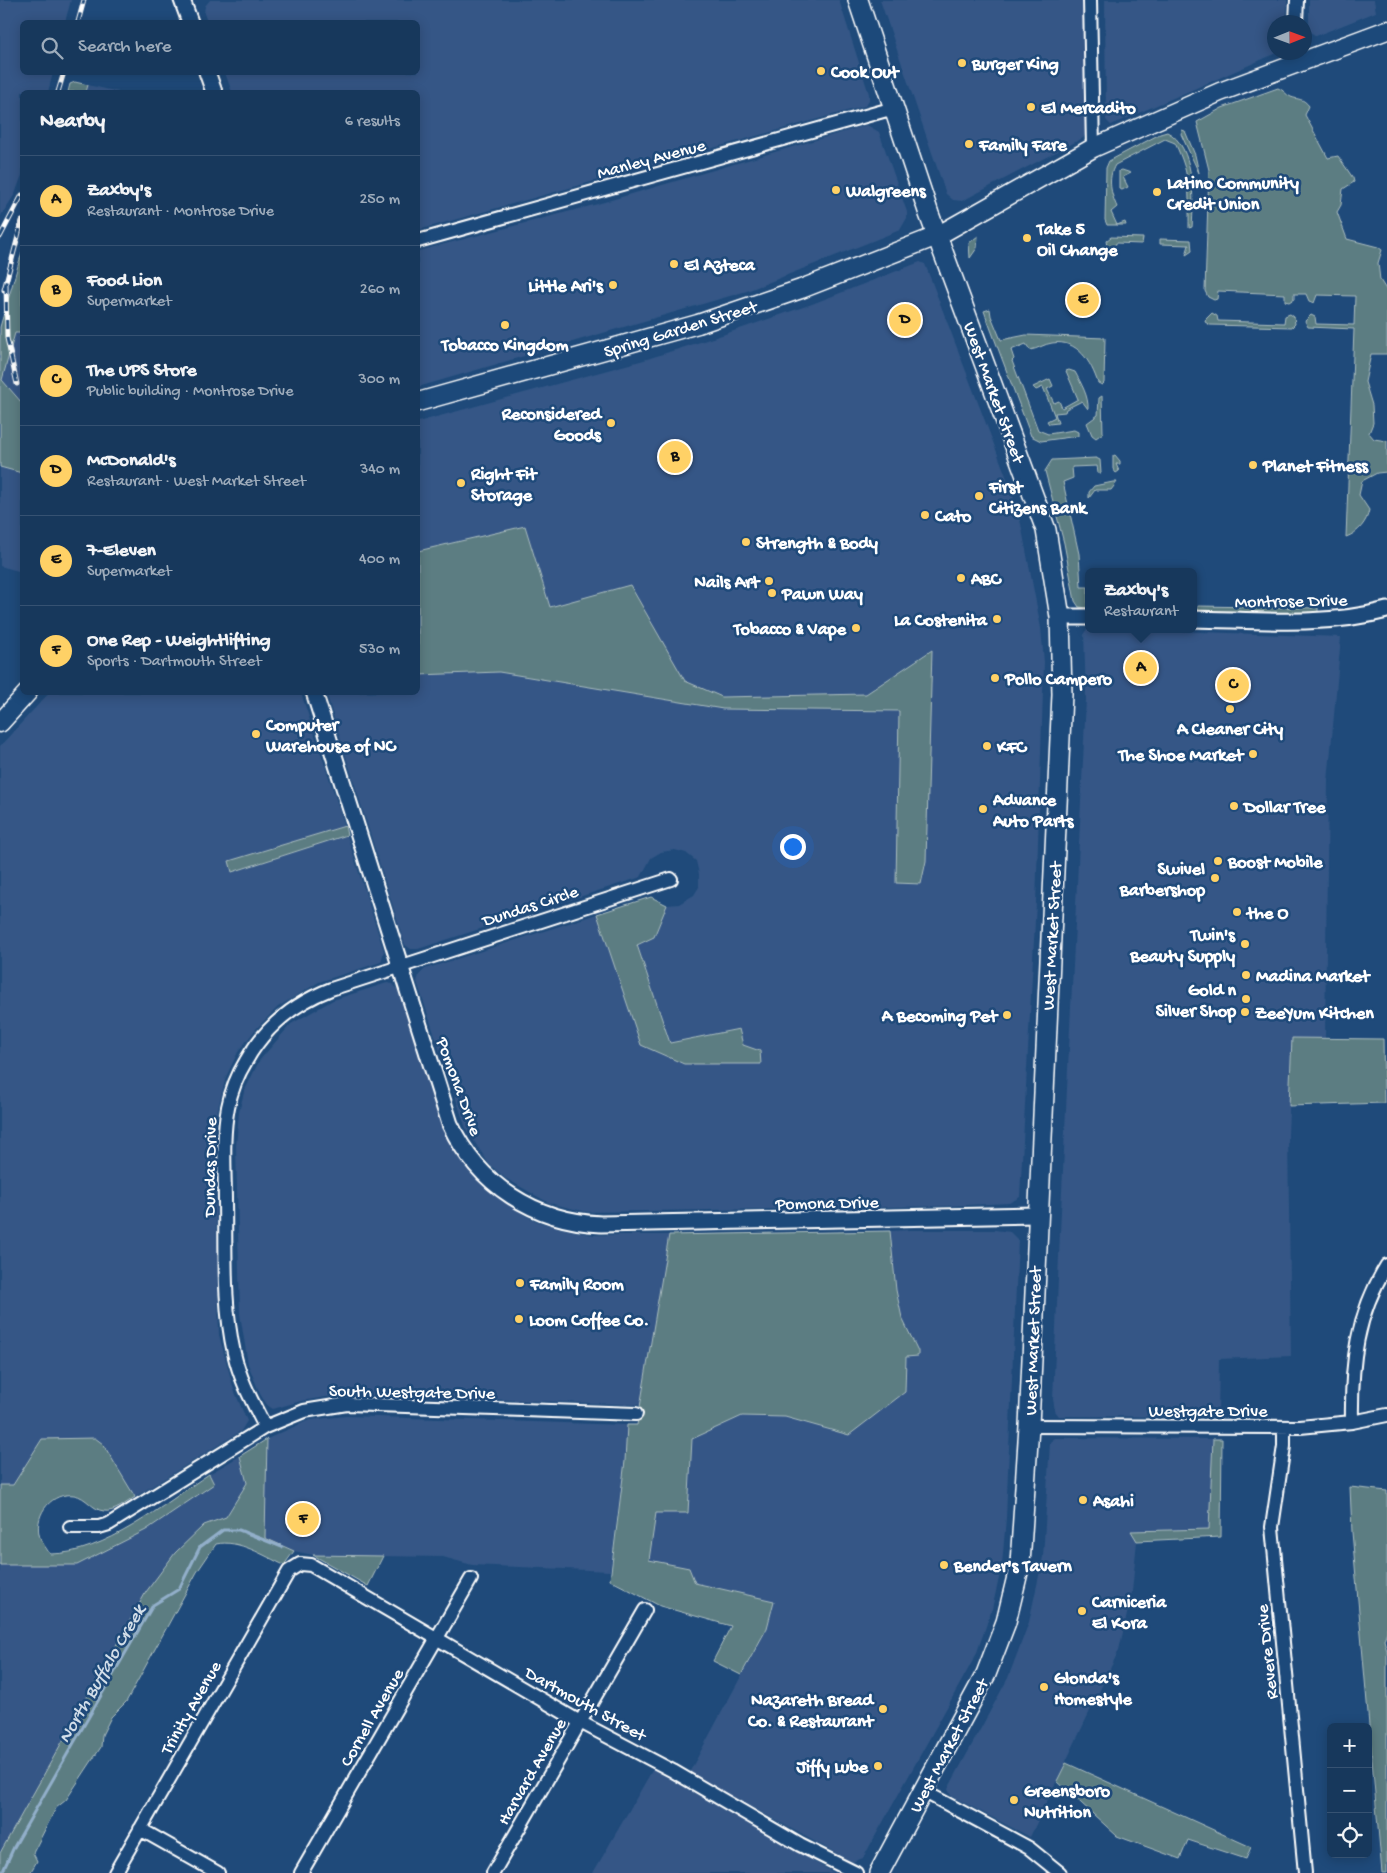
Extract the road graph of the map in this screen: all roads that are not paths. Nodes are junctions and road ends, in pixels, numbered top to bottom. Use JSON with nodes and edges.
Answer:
{"nodes":[{"id":1,"x":182,"y":0,"type":"edge"},
{"id":2,"x":858,"y":0,"type":"edge"},
{"id":3,"x":1090,"y":0,"type":"edge"},
{"id":4,"x":1297,"y":0,"type":"edge"},
{"id":5,"x":1296,"y":15,"type":"edge"},
{"id":6,"x":189,"y":20,"type":"edge"},
{"id":7,"x":1387,"y":30,"type":"edge"},
{"id":8,"x":1312,"y":53,"type":"edge"},
{"id":9,"x":1291,"y":60,"type":"edge"},
{"id":10,"x":209,"y":75,"type":"edge"},
{"id":11,"x":213,"y":90,"type":"edge"},
{"id":12,"x":894,"y":108,"type":"junction"},
{"id":13,"x":1093,"y":148,"type":"junction"},
{"id":14,"x":937,"y":236,"type":"junction"},
{"id":15,"x":420,"y":240,"type":"edge"},
{"id":16,"x":420,"y":401,"type":"edge"},
{"id":17,"x":1387,"y":610,"type":"edge"},
{"id":18,"x":1060,"y":617,"type":"junction"},
{"id":19,"x":1085,"y":617,"type":"edge"},
{"id":20,"x":1197,"y":619,"type":"edge"},
{"id":21,"x":25,"y":695,"type":"edge"},
{"id":22,"x":315,"y":695,"type":"edge"},
{"id":23,"x":0,"y":723,"type":"edge"},
{"id":24,"x":671,"y":879,"type":"dead end"},
{"id":25,"x":401,"y":967,"type":"junction"},
{"id":26,"x":1037,"y":1215,"type":"junction"},
{"id":27,"x":1387,"y":1265,"type":"edge"},
{"id":28,"x":636,"y":1414,"type":"dead end"},
{"id":29,"x":1387,"y":1415,"type":"edge"},
{"id":30,"x":1352,"y":1422,"type":"junction"},
{"id":31,"x":1029,"y":1426,"type":"junction"},
{"id":32,"x":265,"y":1427,"type":"junction"},
{"id":33,"x":1284,"y":1427,"type":"junction"},
{"id":34,"x":70,"y":1527,"type":"dead end"},
{"id":35,"x":300,"y":1564,"type":"joint"},
{"id":36,"x":471,"y":1578,"type":"dead end"},
{"id":37,"x":645,"y":1610,"type":"dead end"},
{"id":38,"x":437,"y":1638,"type":"junction"},
{"id":39,"x":580,"y":1722,"type":"junction"},
{"id":40,"x":923,"y":1791,"type":"junction"},
{"id":41,"x":140,"y":1829,"type":"junction"},
{"id":42,"x":115,"y":1873,"type":"edge"},
{"id":43,"x":218,"y":1873,"type":"edge"},
{"id":44,"x":302,"y":1873,"type":"edge"},
{"id":45,"x":493,"y":1873,"type":"edge"},
{"id":46,"x":856,"y":1873,"type":"edge"},
{"id":47,"x":879,"y":1873,"type":"edge"},
{"id":48,"x":1060,"y":1873,"type":"edge"},
{"id":49,"x":1305,"y":1873,"type":"edge"}],
"edges":[{"from":1,"to":6,"type":"street"},
{"from":2,"to":12,"type":"main road","name":"West Market Street"},
{"from":3,"to":13,"type":"street"},
{"from":4,"to":5,"type":"street"},
{"from":7,"to":8,"type":"main road","name":"Spring Garden Street"},
{"from":9,"to":13,"type":"main road","name":"Spring Garden Street"},
{"from":10,"to":11,"type":"street"},
{"from":12,"to":14,"type":"main road","name":"West Market Street"},
{"from":12,"to":15,"type":"street","name":"Manley Avenue"},
{"from":13,"to":14,"type":"main road","name":"Spring Garden Street"},
{"from":14,"to":16,"type":"main road","name":"Spring Garden Street"},
{"from":14,"to":18,"type":"main road","name":"West Market Street"},
{"from":17,"to":20,"type":"street","name":"Montrose Drive"},
{"from":18,"to":19,"type":"street"},
{"from":18,"to":26,"type":"main road","name":"West Market Street"},
{"from":21,"to":23,"type":"main road"},
{"from":22,"to":25,"type":"street","name":"Pomona Drive"},
{"from":24,"to":25,"type":"street","name":"Dundas Circle"},
{"from":25,"to":26,"type":"street","name":"Pomona Drive"},
{"from":25,"to":32,"type":"street","name":"Dundas Drive"},
{"from":26,"to":31,"type":"main road","name":"West Market Street"},
{"from":27,"to":30,"type":"street"},
{"from":28,"to":32,"type":"street","name":"South Westgate Drive"},
{"from":29,"to":30,"type":"street","name":"Westgate Drive"},
{"from":30,"to":33,"type":"street","name":"Westgate Drive"},
{"from":31,"to":33,"type":"street","name":"Westgate Drive"},
{"from":31,"to":40,"type":"main road","name":"West Market Street"},
{"from":32,"to":34,"type":"street","name":"South Westgate Drive"},
{"from":33,"to":49,"type":"street","name":"Revere Drive"},
{"from":35,"to":38,"type":"street","name":"Dartmouth Street"},
{"from":35,"to":41,"type":"street","name":"Trinity Avenue"},
{"from":36,"to":38,"type":"street","name":"Cornell Avenue"},
{"from":37,"to":39,"type":"street","name":"Harvard Avenue"},
{"from":38,"to":39,"type":"street","name":"Dartmouth Street"},
{"from":38,"to":44,"type":"street","name":"Cornell Avenue"},
{"from":39,"to":45,"type":"street","name":"Harvard Avenue"},
{"from":39,"to":46,"type":"street","name":"Dartmouth Street"},
{"from":40,"to":47,"type":"main road","name":"West Market Street"},
{"from":40,"to":48,"type":"street"},
{"from":41,"to":42,"type":"street","name":"Trinity Avenue"},
{"from":41,"to":43,"type":"street"}]}
